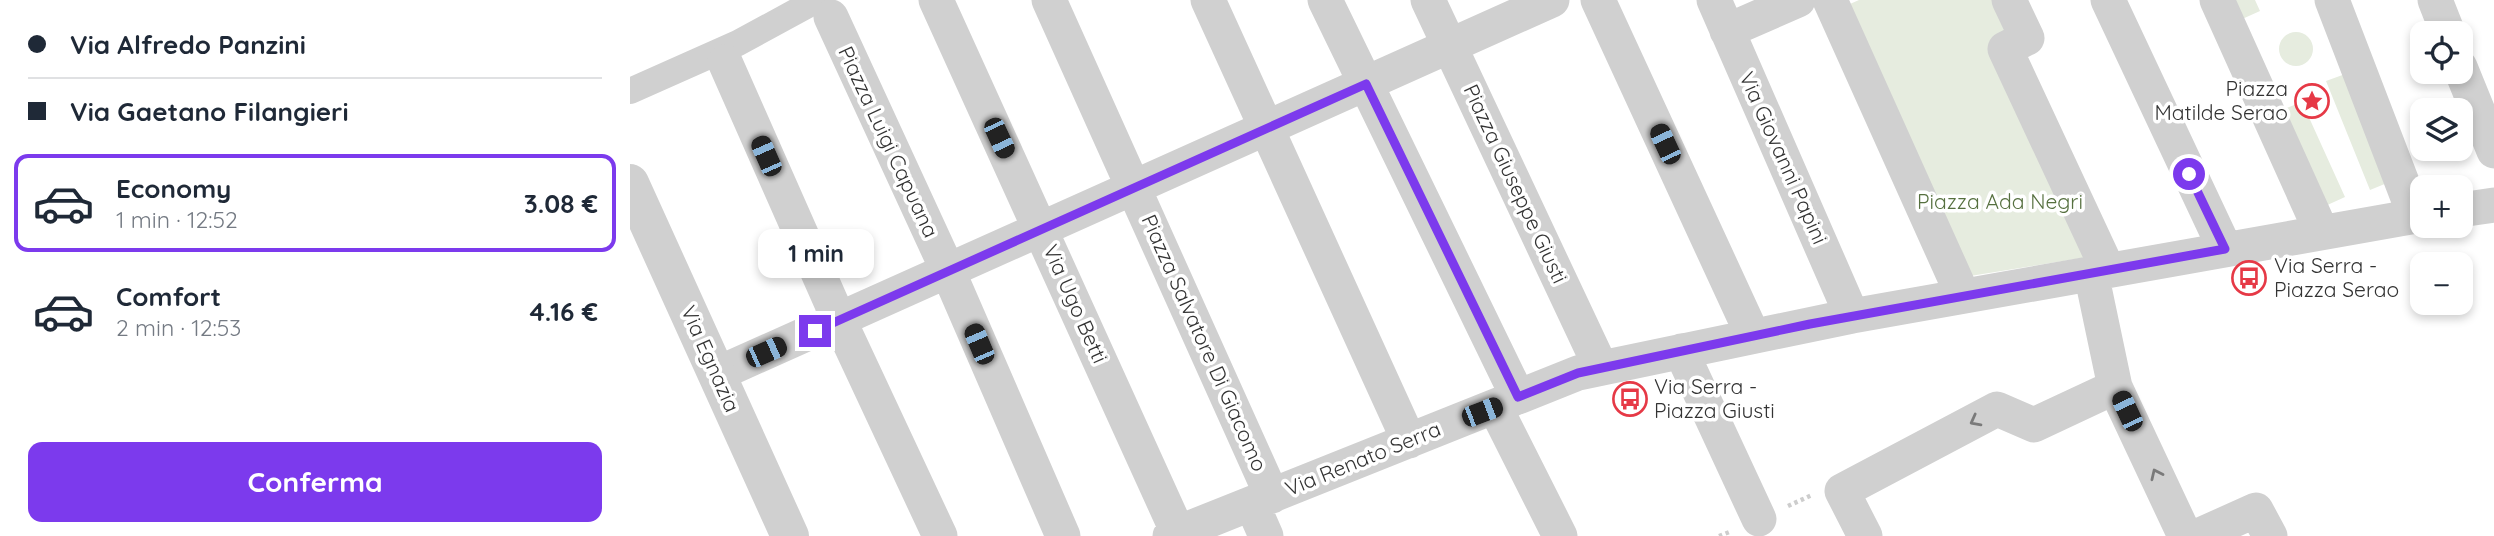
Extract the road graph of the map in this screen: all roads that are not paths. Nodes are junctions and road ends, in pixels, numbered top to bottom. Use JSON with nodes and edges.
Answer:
{"nodes":[{"id":1,"x":936,"y":0,"type":"edge"},
{"id":2,"x":1049,"y":0,"type":"edge"},
{"id":3,"x":1208,"y":0,"type":"edge"},
{"id":4,"x":1325,"y":0,"type":"edge"},
{"id":5,"x":1429,"y":0,"type":"edge"},
{"id":6,"x":1552,"y":0,"type":"edge"},
{"id":7,"x":1598,"y":0,"type":"edge"},
{"id":8,"x":1714,"y":0,"type":"edge"},
{"id":9,"x":1798,"y":0,"type":"edge"},
{"id":10,"x":1830,"y":0,"type":"edge"},
{"id":11,"x":2008,"y":0,"type":"edge"},
{"id":12,"x":2108,"y":0,"type":"edge"},
{"id":13,"x":2217,"y":0,"type":"edge"},
{"id":14,"x":2332,"y":0,"type":"edge"},
{"id":15,"x":2435,"y":0,"type":"edge"},
{"id":16,"x":824,"y":8,"type":"edge"},
{"id":17,"x":2443,"y":21,"type":"edge"},
{"id":18,"x":1727,"y":31,"type":"junction"},
{"id":19,"x":1450,"y":46,"type":"junction"},
{"id":20,"x":725,"y":62,"type":"dead end"},
{"id":21,"x":1366,"y":84,"type":"junction"},
{"id":22,"x":2467,"y":84,"type":"edge"},
{"id":23,"x":630,"y":91,"type":"edge"},
{"id":24,"x":1267,"y":128,"type":"junction"},
{"id":25,"x":2494,"y":151,"type":"edge"},
{"id":26,"x":630,"y":183,"type":"edge"},
{"id":27,"x":1135,"y":188,"type":"junction"},
{"id":28,"x":2410,"y":196,"type":"edge"},
{"id":29,"x":2494,"y":205,"type":"edge"},
{"id":30,"x":2473,"y":208,"type":"edge"},
{"id":31,"x":2410,"y":217,"type":"edge"},
{"id":32,"x":1041,"y":230,"type":"junction"},
{"id":33,"x":2321,"y":231,"type":"junction"},
{"id":34,"x":2225,"y":249,"type":"junction"},
{"id":35,"x":948,"y":271,"type":"junction"},
{"id":36,"x":2099,"y":271,"type":"junction"},
{"id":37,"x":1963,"y":296,"type":"junction"},
{"id":38,"x":1852,"y":316,"type":"junction"},
{"id":39,"x":839,"y":320,"type":"junction"},
{"id":40,"x":1753,"y":336,"type":"junction"},
{"id":41,"x":1681,"y":351,"type":"junction"},
{"id":42,"x":1601,"y":368,"type":"junction"},
{"id":43,"x":717,"y":374,"type":"junction"},
{"id":44,"x":2115,"y":387,"type":"junction"},
{"id":45,"x":1507,"y":402,"type":"junction"},
{"id":46,"x":1409,"y":441,"type":"junction"},
{"id":47,"x":1262,"y":500,"type":"junction"},
{"id":48,"x":1759,"y":519,"type":"road end"},
{"id":49,"x":1174,"y":534,"type":"edge"},
{"id":50,"x":1558,"y":535,"type":"edge"},
{"id":51,"x":790,"y":536,"type":"edge"},
{"id":52,"x":940,"y":536,"type":"edge"},
{"id":53,"x":1063,"y":536,"type":"edge"},
{"id":54,"x":1266,"y":536,"type":"edge"},
{"id":55,"x":1865,"y":536,"type":"edge"},
{"id":56,"x":2185,"y":536,"type":"edge"},
{"id":57,"x":2198,"y":536,"type":"edge"},
{"id":58,"x":2270,"y":536,"type":"edge"}],
"edges":[{"from":1,"to":32,"type":"street","name":"Via Ugo Betti"},
{"from":2,"to":27,"type":"street","name":"Piazza Salvatore Di Giacomo"},
{"from":3,"to":24,"type":"street"},
{"from":4,"to":21,"type":"street"},
{"from":5,"to":19,"type":"street","name":"Piazza Giuseppe Giusti"},
{"from":6,"to":19,"type":"street"},
{"from":7,"to":40,"type":"street"},
{"from":8,"to":18,"type":"street","name":"Via Giovanni Papini"},
{"from":9,"to":18,"type":"street"},
{"from":10,"to":37,"type":"street"},
{"from":11,"to":36,"type":"street"},
{"from":12,"to":34,"type":"street"},
{"from":13,"to":33,"type":"street"},
{"from":14,"to":28,"type":"street"},
{"from":15,"to":17,"type":"street"},
{"from":16,"to":23,"type":"street"},
{"from":16,"to":35,"type":"street","name":"Piazza Luigi Capuana"},
{"from":18,"to":38,"type":"street","name":"Via Giovanni Papini"},
{"from":19,"to":21,"type":"street"},
{"from":19,"to":42,"type":"street","name":"Piazza Giuseppe Giusti"},
{"from":20,"to":39,"type":"street"},
{"from":21,"to":24,"type":"street"},
{"from":21,"to":45,"type":"street"},
{"from":22,"to":25,"type":"street"},
{"from":24,"to":27,"type":"street"},
{"from":24,"to":46,"type":"street"},
{"from":26,"to":43,"type":"street","name":"Via Egnazia"},
{"from":27,"to":32,"type":"street"},
{"from":27,"to":47,"type":"street","name":"Piazza Salvatore Di Giacomo"},
{"from":29,"to":30,"type":"street"},
{"from":31,"to":33,"type":"street","name":"Via Renato Serra"},
{"from":32,"to":35,"type":"street"},
{"from":32,"to":49,"type":"street","name":"Via Ugo Betti"},
{"from":33,"to":34,"type":"street","name":"Via Renato Serra"},
{"from":34,"to":36,"type":"street","name":"Via Renato Serra"},
{"from":35,"to":39,"type":"street"},
{"from":35,"to":53,"type":"street","name":"Piazza Luigi Capuana"},
{"from":36,"to":37,"type":"street","name":"Via Renato Serra"},
{"from":36,"to":44,"type":"street"},
{"from":37,"to":38,"type":"street","name":"Via Renato Serra"},
{"from":38,"to":40,"type":"street","name":"Via Renato Serra"},
{"from":39,"to":43,"type":"street"},
{"from":39,"to":52,"type":"street"},
{"from":40,"to":41,"type":"street","name":"Via Renato Serra"},
{"from":41,"to":42,"type":"street","name":"Via Renato Serra"},
{"from":41,"to":48,"type":"street"},
{"from":42,"to":45,"type":"street","name":"Via Renato Serra"},
{"from":43,"to":51,"type":"street","name":"Via Egnazia"},
{"from":44,"to":55,"type":"street","one_way":true},
{"from":56,"to":44,"type":"street","one_way":true},
{"from":45,"to":46,"type":"street","name":"Via Renato Serra"},
{"from":45,"to":50,"type":"street"},
{"from":46,"to":47,"type":"street","name":"Via Renato Serra"},
{"from":47,"to":49,"type":"street","name":"Via Renato Serra"},
{"from":47,"to":54,"type":"street","name":"Piazza Salvatore Di Giacomo"},
{"from":57,"to":58,"type":"street"}]}
